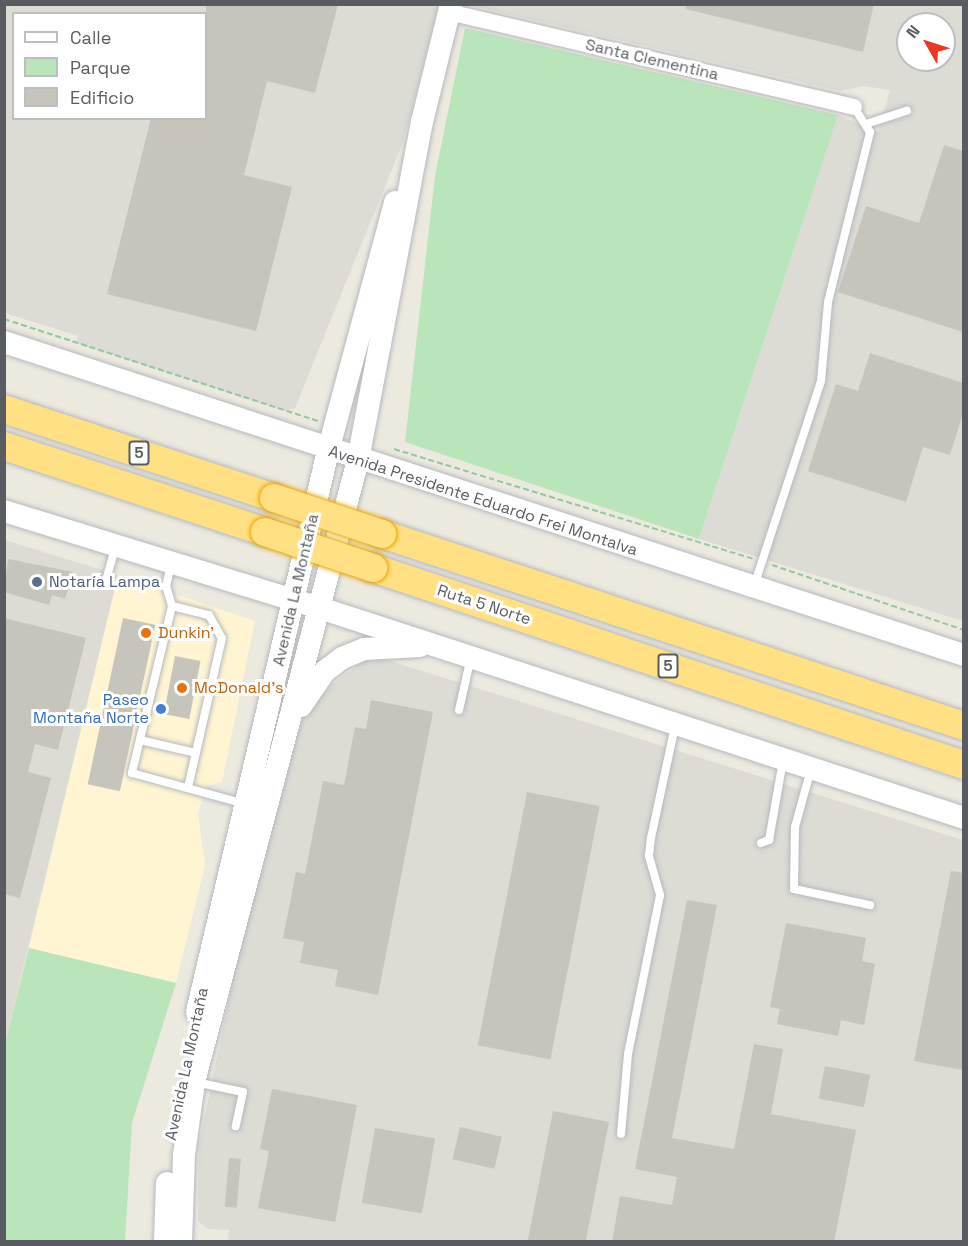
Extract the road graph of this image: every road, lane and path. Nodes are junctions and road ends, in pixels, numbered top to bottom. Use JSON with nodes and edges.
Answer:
{"nodes":[{"id":1,"x":450,"y":8,"type":"edge"},
{"id":2,"x":854,"y":107,"type":"joint"},
{"id":3,"x":907,"y":111,"type":"dead end"},
{"id":4,"x":422,"y":122,"type":"junction"},
{"id":5,"x":869,"y":123,"type":"junction"},
{"id":6,"x":4,"y":319,"type":"edge"},
{"id":7,"x":4,"y":342,"type":"edge"},
{"id":8,"x":4,"y":409,"type":"edge"},
{"id":9,"x":330,"y":441,"type":"junction"},
{"id":10,"x":4,"y":446,"type":"edge"},
{"id":11,"x":360,"y":451,"type":"junction"},
{"id":12,"x":4,"y":511,"type":"edge"},
{"id":13,"x":116,"y":545,"type":"junction"},
{"id":14,"x":171,"y":562,"type":"junction"},
{"id":15,"x":762,"y":562,"type":"junction"},
{"id":16,"x":106,"y":580,"type":"dead end"},
{"id":17,"x":753,"y":588,"type":"junction"},
{"id":18,"x":294,"y":600,"type":"junction"},
{"id":19,"x":172,"y":606,"type":"junction"},
{"id":20,"x":320,"y":608,"type":"junction"},
{"id":21,"x":963,"y":630,"type":"edge"},
{"id":22,"x":437,"y":646,"type":"junction"},
{"id":23,"x":963,"y":655,"type":"edge"},
{"id":24,"x":471,"y":657,"type":"junction"},
{"id":25,"x":459,"y":710,"type":"dead end"},
{"id":26,"x":676,"y":724,"type":"junction"},
{"id":27,"x":963,"y":726,"type":"edge"},
{"id":28,"x":140,"y":740,"type":"junction"},
{"id":29,"x":285,"y":743,"type":"junction"},
{"id":30,"x":196,"y":753,"type":"junction"},
{"id":31,"x":783,"y":759,"type":"junction"},
{"id":32,"x":963,"y":765,"type":"edge"},
{"id":33,"x":812,"y":769,"type":"junction"},
{"id":34,"x":188,"y":788,"type":"junction"},
{"id":35,"x":246,"y":804,"type":"junction"},
{"id":36,"x":963,"y":818,"type":"edge"},
{"id":37,"x":761,"y":843,"type":"dead end"},
{"id":38,"x":870,"y":905,"type":"dead end"},
{"id":39,"x":194,"y":1082,"type":"junction"},
{"id":40,"x":236,"y":1126,"type":"dead end"},
{"id":41,"x":621,"y":1134,"type":"dead end"},
{"id":42,"x":165,"y":1242,"type":"edge"},
{"id":43,"x":181,"y":1242,"type":"edge"}],
"edges":[{"from":1,"to":2,"type":"street","name":"Santa Clementina"},
{"from":1,"to":4,"type":"main road","name":"Avenida La Montaña"},
{"from":2,"to":5,"type":"lane"},
{"from":3,"to":5,"type":"lane"},
{"from":4,"to":9,"type":"main road","name":"Avenida La Montaña"},
{"from":4,"to":11,"type":"main road","name":"Avenida La Montaña"},
{"from":5,"to":15,"type":"lane"},
{"from":6,"to":9,"type":"path"},
{"from":7,"to":9,"type":"main road","name":"Avenida Presidente Eduardo Frei Montalva"},
{"from":8,"to":27,"type":"highway","number":"5","bridge":true},
{"from":9,"to":11,"type":"main road","name":"Avenida Presidente Eduardo Frei Montalva"},
{"from":9,"to":18,"type":"main road","name":"Avenida La Montaña"},
{"from":10,"to":32,"type":"highway","name":"Ruta 5 Norte","number":"5","bridge":true},
{"from":11,"to":15,"type":"path"},
{"from":11,"to":17,"type":"main road","name":"Avenida Presidente Eduardo Frei Montalva"},
{"from":11,"to":20,"type":"main road","name":"Avenida La Montaña"},
{"from":12,"to":13,"type":"main road"},
{"from":13,"to":14,"type":"main road"},
{"from":13,"to":16,"type":"lane"},
{"from":14,"to":18,"type":"main road"},
{"from":14,"to":19,"type":"lane"},
{"from":15,"to":17,"type":"lane"},
{"from":15,"to":21,"type":"path"},
{"from":17,"to":23,"type":"main road","name":"Avenida Presidente Eduardo Frei Montalva"},
{"from":18,"to":20,"type":"main road"},
{"from":18,"to":35,"type":"main road","name":"Avenida La Montaña"},
{"from":19,"to":28,"type":"lane"},
{"from":19,"to":30,"type":"lane"},
{"from":20,"to":22,"type":"main road"},
{"from":20,"to":29,"type":"main road","name":"Avenida La Montaña"},
{"from":22,"to":24,"type":"main road"},
{"from":22,"to":29,"type":"main road"},
{"from":24,"to":25,"type":"lane"},
{"from":24,"to":26,"type":"main road"},
{"from":26,"to":31,"type":"main road"},
{"from":26,"to":41,"type":"lane"},
{"from":28,"to":30,"type":"lane"},
{"from":28,"to":34,"type":"lane"},
{"from":29,"to":39,"type":"main road","name":"Avenida La Montaña"},
{"from":30,"to":34,"type":"lane"},
{"from":31,"to":33,"type":"main road"},
{"from":31,"to":37,"type":"lane"},
{"from":33,"to":36,"type":"main road"},
{"from":33,"to":38,"type":"lane"},
{"from":34,"to":35,"type":"lane"},
{"from":35,"to":42,"type":"main road","name":"Avenida La Montaña"},
{"from":39,"to":40,"type":"lane"},
{"from":39,"to":43,"type":"main road","name":"Avenida La Montaña"}]}
